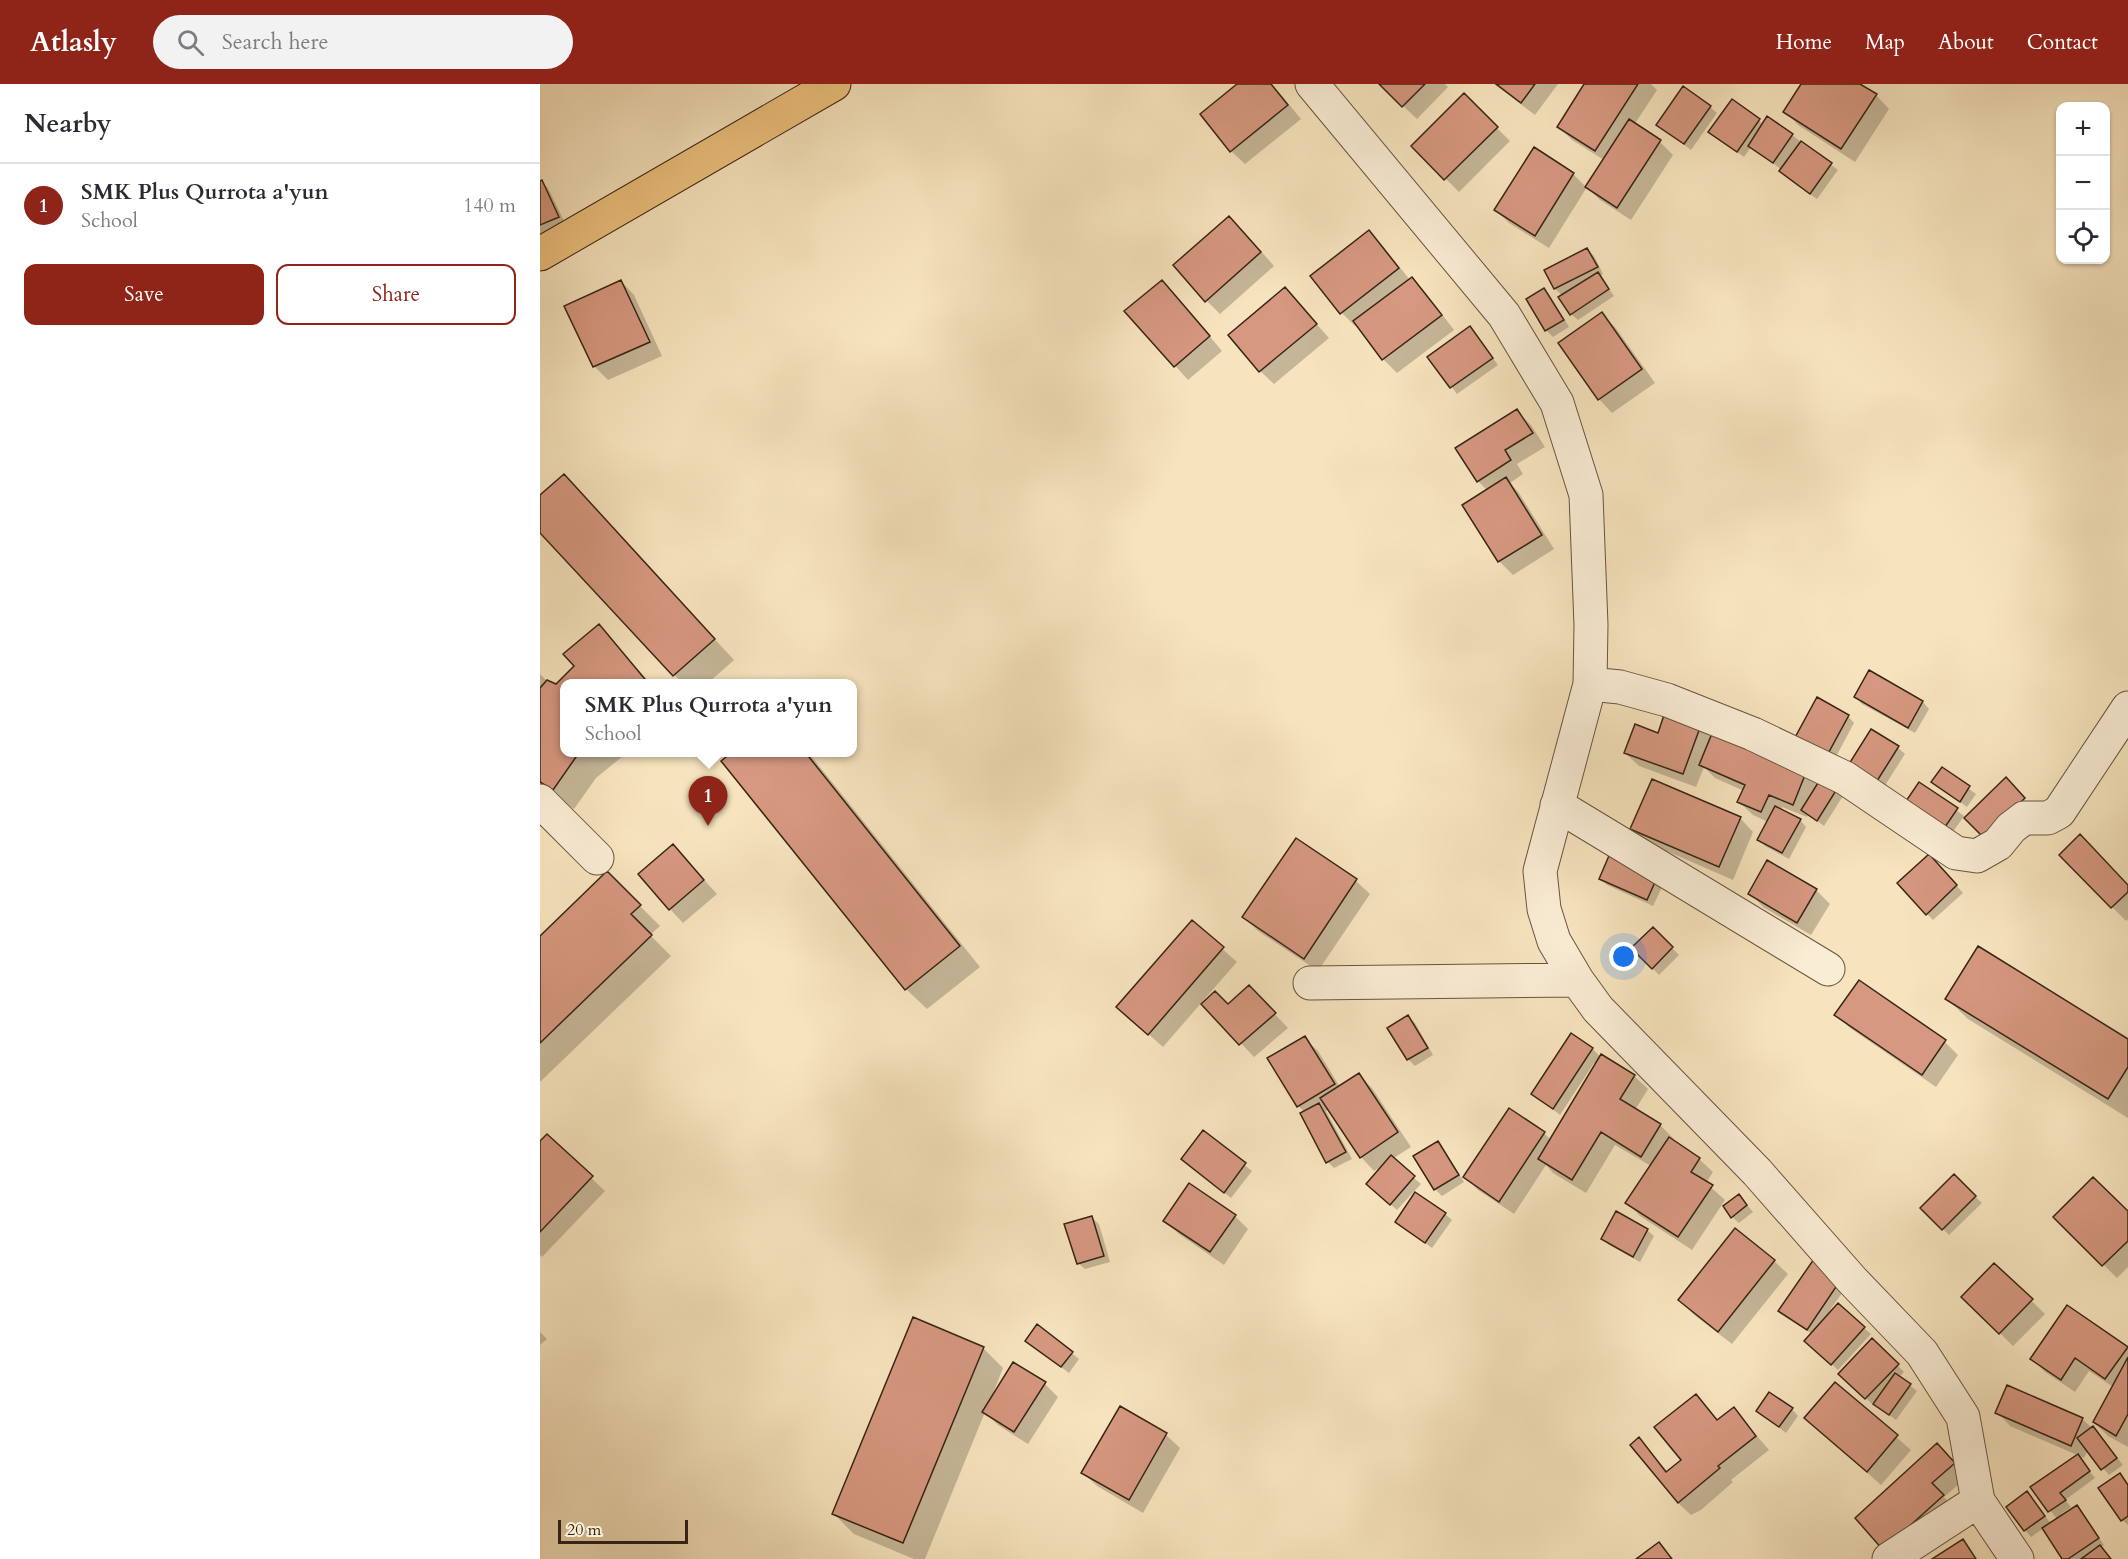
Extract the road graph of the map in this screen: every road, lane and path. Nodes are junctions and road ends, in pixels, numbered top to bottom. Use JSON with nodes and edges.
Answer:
{"nodes":[{"id":1,"x":834,"y":84,"type":"edge"},
{"id":2,"x":1312,"y":84,"type":"edge"},
{"id":3,"x":540,"y":254,"type":"edge"},
{"id":4,"x":1590,"y":684,"type":"junction"},
{"id":5,"x":2128,"y":708,"type":"edge"},
{"id":6,"x":540,"y":801,"type":"edge"},
{"id":7,"x":1557,"y":806,"type":"junction"},
{"id":8,"x":597,"y":858,"type":"dead end"},
{"id":9,"x":1828,"y":969,"type":"dead end"},
{"id":10,"x":1577,"y":980,"type":"junction"},
{"id":11,"x":1310,"y":983,"type":"dead end"},
{"id":12,"x":1978,"y":1501,"type":"junction"},
{"id":13,"x":1889,"y":1559,"type":"edge"},
{"id":14,"x":2017,"y":1559,"type":"edge"}],
"edges":[{"from":1,"to":3,"type":"main road"},
{"from":2,"to":4,"type":"street"},
{"from":4,"to":5,"type":"street"},
{"from":4,"to":7,"type":"street"},
{"from":6,"to":8,"type":"street"},
{"from":7,"to":9,"type":"street"},
{"from":7,"to":10,"type":"street"},
{"from":10,"to":11,"type":"street"},
{"from":10,"to":12,"type":"street"},
{"from":12,"to":13,"type":"street"},
{"from":12,"to":14,"type":"street"}]}
